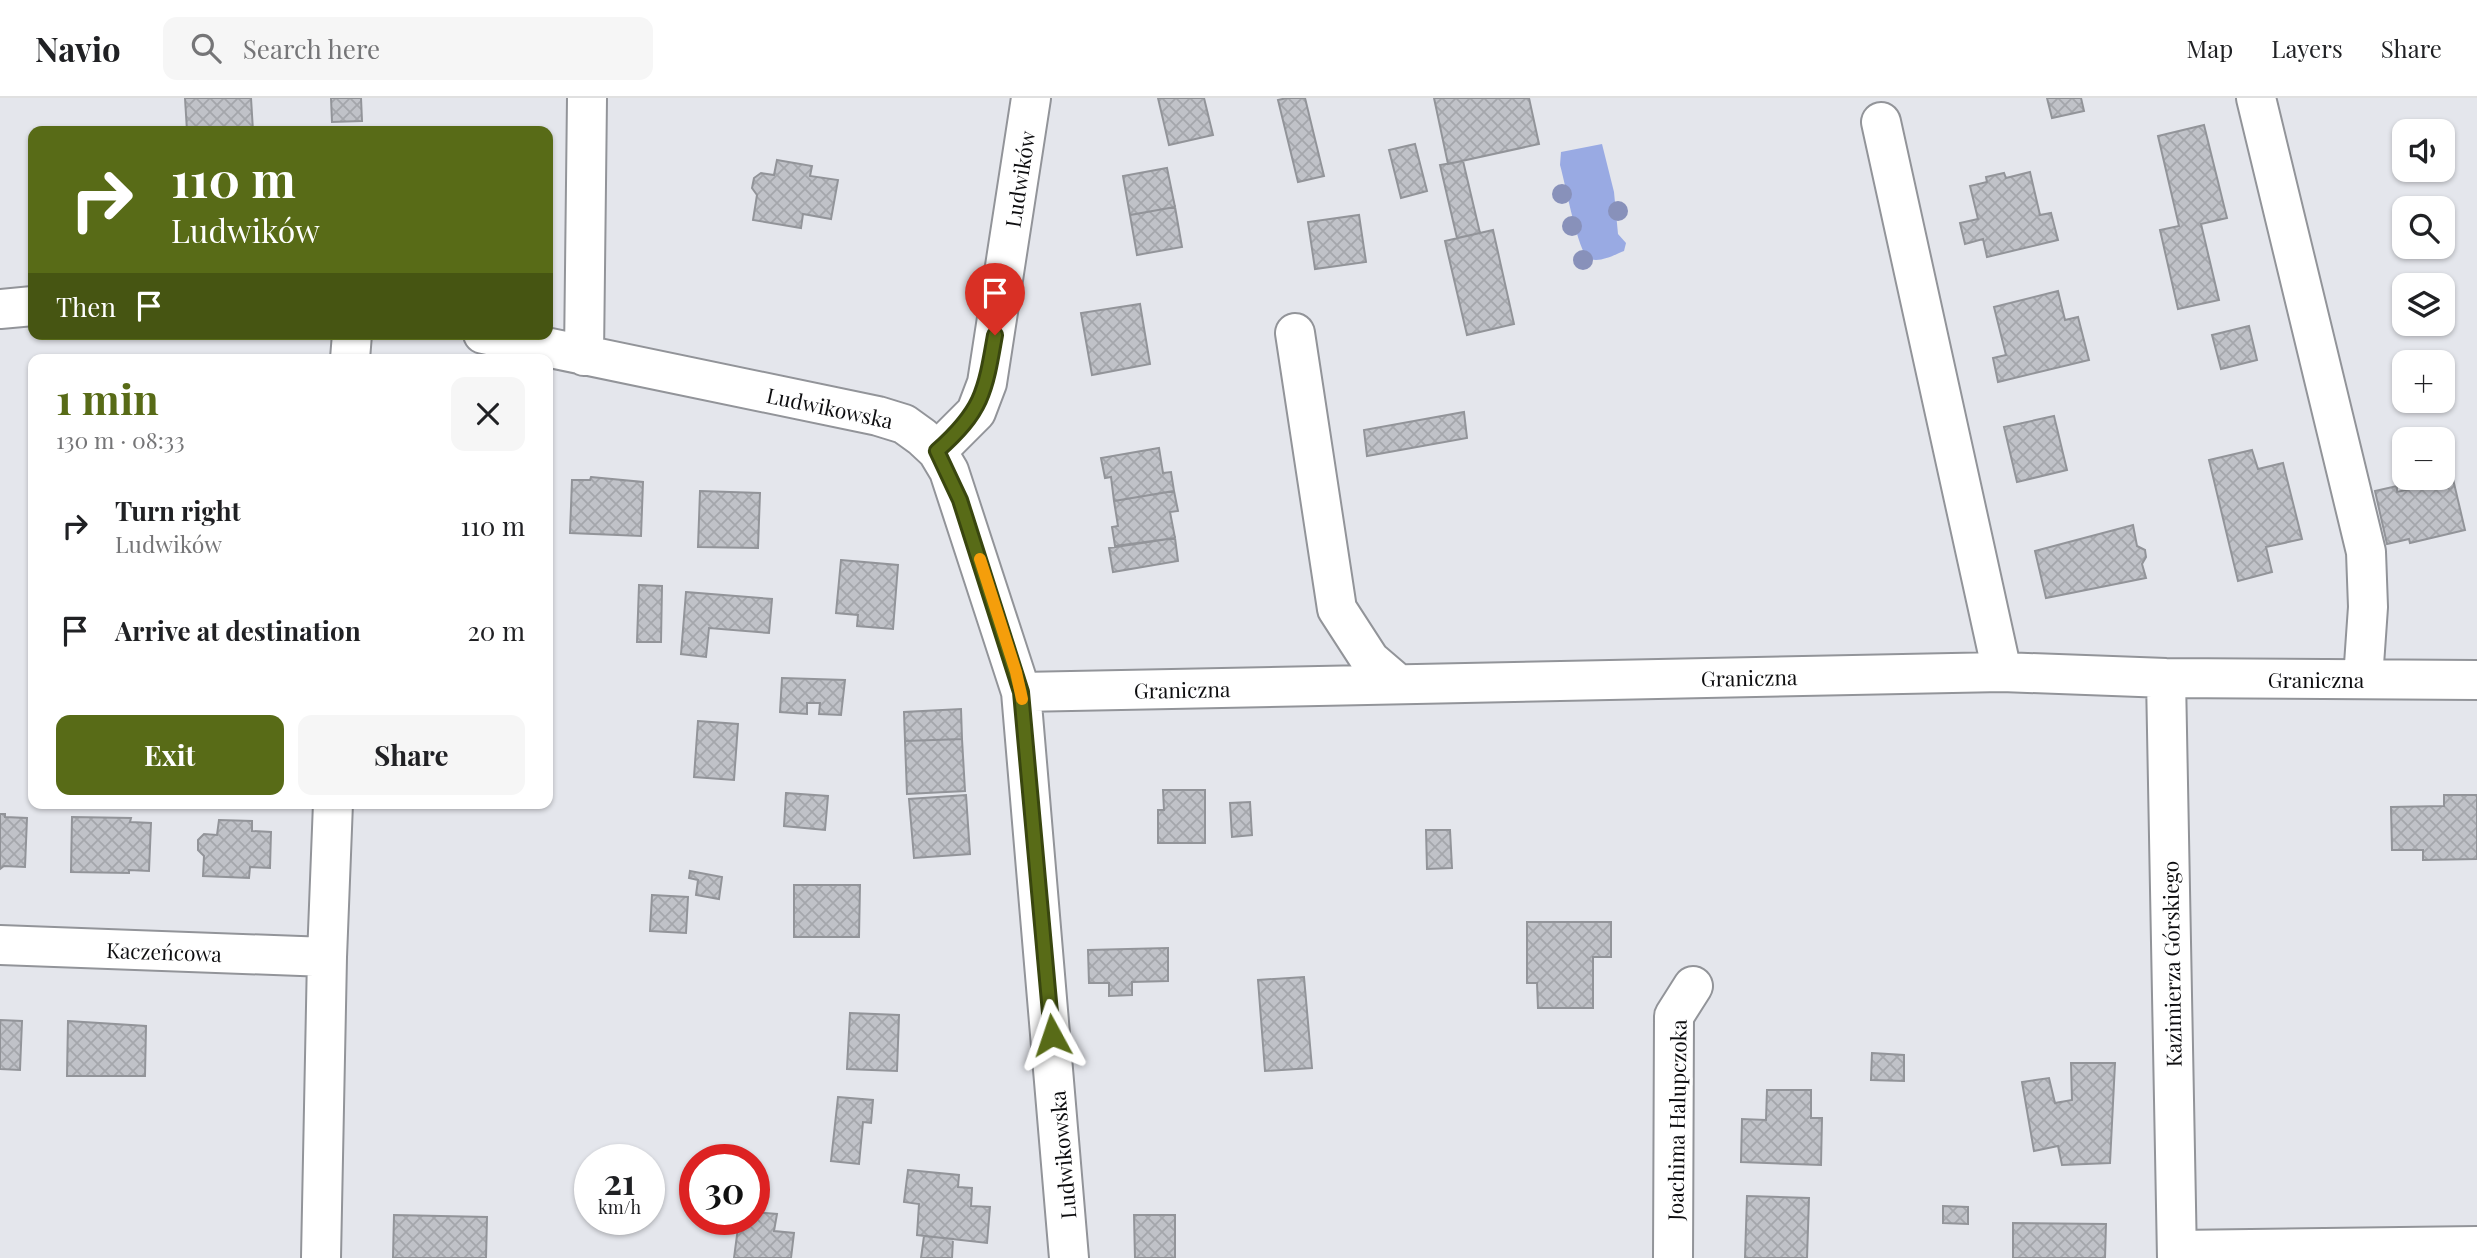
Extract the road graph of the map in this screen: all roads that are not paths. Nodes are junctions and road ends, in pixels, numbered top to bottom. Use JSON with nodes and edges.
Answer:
{"nodes":[{"id":1,"x":587,"y":98,"type":"edge"},
{"id":2,"x":1031,"y":98,"type":"edge"},
{"id":3,"x":2256,"y":98,"type":"edge"},
{"id":4,"x":1881,"y":122,"type":"dead end"},
{"id":5,"x":28,"y":306,"type":"edge"},
{"id":6,"x":0,"y":309,"type":"edge"},
{"id":7,"x":1295,"y":333,"type":"dead end"},
{"id":8,"x":511,"y":340,"type":"edge"},
{"id":9,"x":584,"y":356,"type":"junction"},
{"id":10,"x":937,"y":451,"type":"junction"},
{"id":11,"x":1337,"y":609,"type":"junction"},
{"id":12,"x":2002,"y":672,"type":"junction"},
{"id":13,"x":2165,"y":678,"type":"junction"},
{"id":14,"x":2363,"y":679,"type":"junction"},
{"id":15,"x":2477,"y":680,"type":"edge"},
{"id":16,"x":1398,"y":684,"type":"junction"},
{"id":17,"x":1311,"y":686,"type":"junction"},
{"id":18,"x":1021,"y":692,"type":"junction"},
{"id":19,"x":333,"y":809,"type":"edge"},
{"id":20,"x":0,"y":945,"type":"edge"},
{"id":21,"x":327,"y":957,"type":"junction"},
{"id":22,"x":1693,"y":986,"type":"dead end"},
{"id":23,"x":2477,"y":1246,"type":"edge"},
{"id":24,"x":2177,"y":1254,"type":"edge"},
{"id":25,"x":321,"y":1258,"type":"edge"},
{"id":26,"x":1069,"y":1258,"type":"edge"},
{"id":27,"x":1673,"y":1258,"type":"edge"}],
"edges":[{"from":1,"to":9,"type":"street"},
{"from":2,"to":10,"type":"street","name":"Ludwików"},
{"from":3,"to":14,"type":"street"},
{"from":4,"to":12,"type":"street"},
{"from":5,"to":6,"type":"street"},
{"from":7,"to":11,"type":"street"},
{"from":8,"to":9,"type":"street","name":"Ludwikowska"},
{"from":9,"to":10,"type":"street","name":"Ludwikowska"},
{"from":10,"to":18,"type":"street","name":"Ludwikowska"},
{"from":11,"to":16,"type":"street"},
{"from":11,"to":17,"type":"street"},
{"from":12,"to":13,"type":"street","name":"Graniczna"},
{"from":12,"to":16,"type":"street","name":"Graniczna"},
{"from":13,"to":14,"type":"street","name":"Graniczna"},
{"from":13,"to":24,"type":"street","name":"Kazimierza Górskiego"},
{"from":14,"to":15,"type":"street","name":"Graniczna"},
{"from":16,"to":17,"type":"street","name":"Graniczna"},
{"from":17,"to":18,"type":"street","name":"Graniczna"},
{"from":18,"to":26,"type":"street","name":"Ludwikowska"},
{"from":19,"to":21,"type":"street"},
{"from":20,"to":21,"type":"street","name":"Kaczeńcowa"},
{"from":21,"to":25,"type":"street"},
{"from":22,"to":27,"type":"street","name":"Joachima Halupczoka"},
{"from":23,"to":24,"type":"street","name":"Kazimierza Górskiego"}]}
